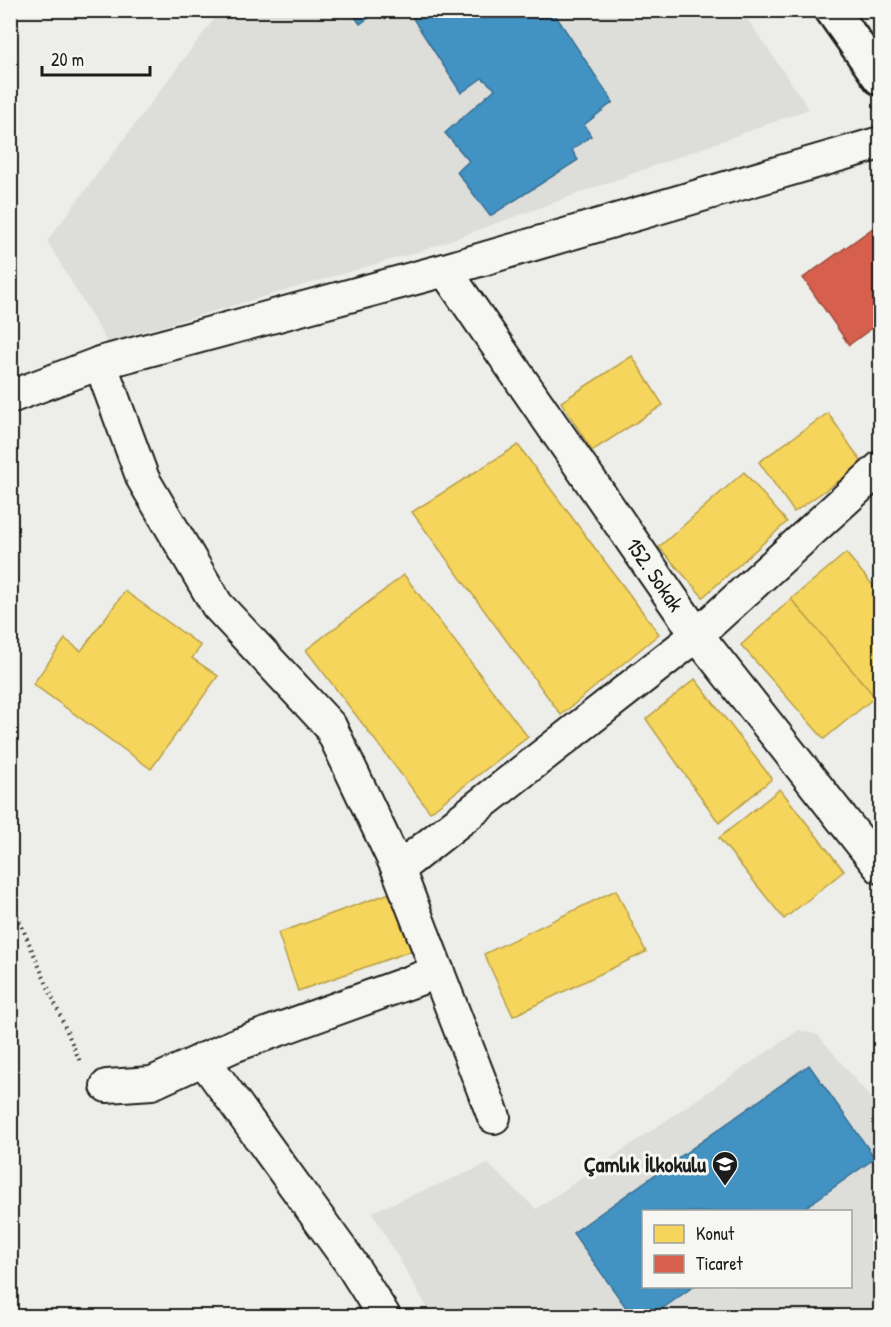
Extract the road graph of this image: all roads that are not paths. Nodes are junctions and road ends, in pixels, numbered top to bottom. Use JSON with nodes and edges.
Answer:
{"nodes":[{"id":1,"x":832,"y":10,"type":"edge"},
{"id":2,"x":880,"y":78,"type":"edge"},
{"id":3,"x":880,"y":143,"type":"edge"},
{"id":4,"x":445,"y":270,"type":"junction"},
{"id":5,"x":100,"y":363,"type":"junction"},
{"id":6,"x":10,"y":397,"type":"edge"},
{"id":7,"x":880,"y":468,"type":"edge"},
{"id":8,"x":697,"y":635,"type":"junction"},
{"id":9,"x":880,"y":867,"type":"edge"},
{"id":10,"x":398,"y":868,"type":"junction"},
{"id":11,"x":438,"y":972,"type":"junction"},
{"id":12,"x":203,"y":1059,"type":"junction"},
{"id":13,"x":107,"y":1086,"type":"road end"},
{"id":14,"x":494,"y":1117,"type":"dead end"},
{"id":15,"x":384,"y":1317,"type":"edge"}],
"edges":[{"from":1,"to":2,"type":"main road"},
{"from":3,"to":4,"type":"street"},
{"from":4,"to":5,"type":"street"},
{"from":4,"to":8,"type":"street","name":"152. Sokak"},
{"from":5,"to":6,"type":"street"},
{"from":5,"to":10,"type":"street"},
{"from":7,"to":8,"type":"street"},
{"from":8,"to":9,"type":"street","name":"152. Sokak"},
{"from":8,"to":10,"type":"street"},
{"from":10,"to":11,"type":"street"},
{"from":11,"to":12,"type":"street"},
{"from":11,"to":14,"type":"street"},
{"from":12,"to":13,"type":"street"},
{"from":12,"to":15,"type":"street"}]}
